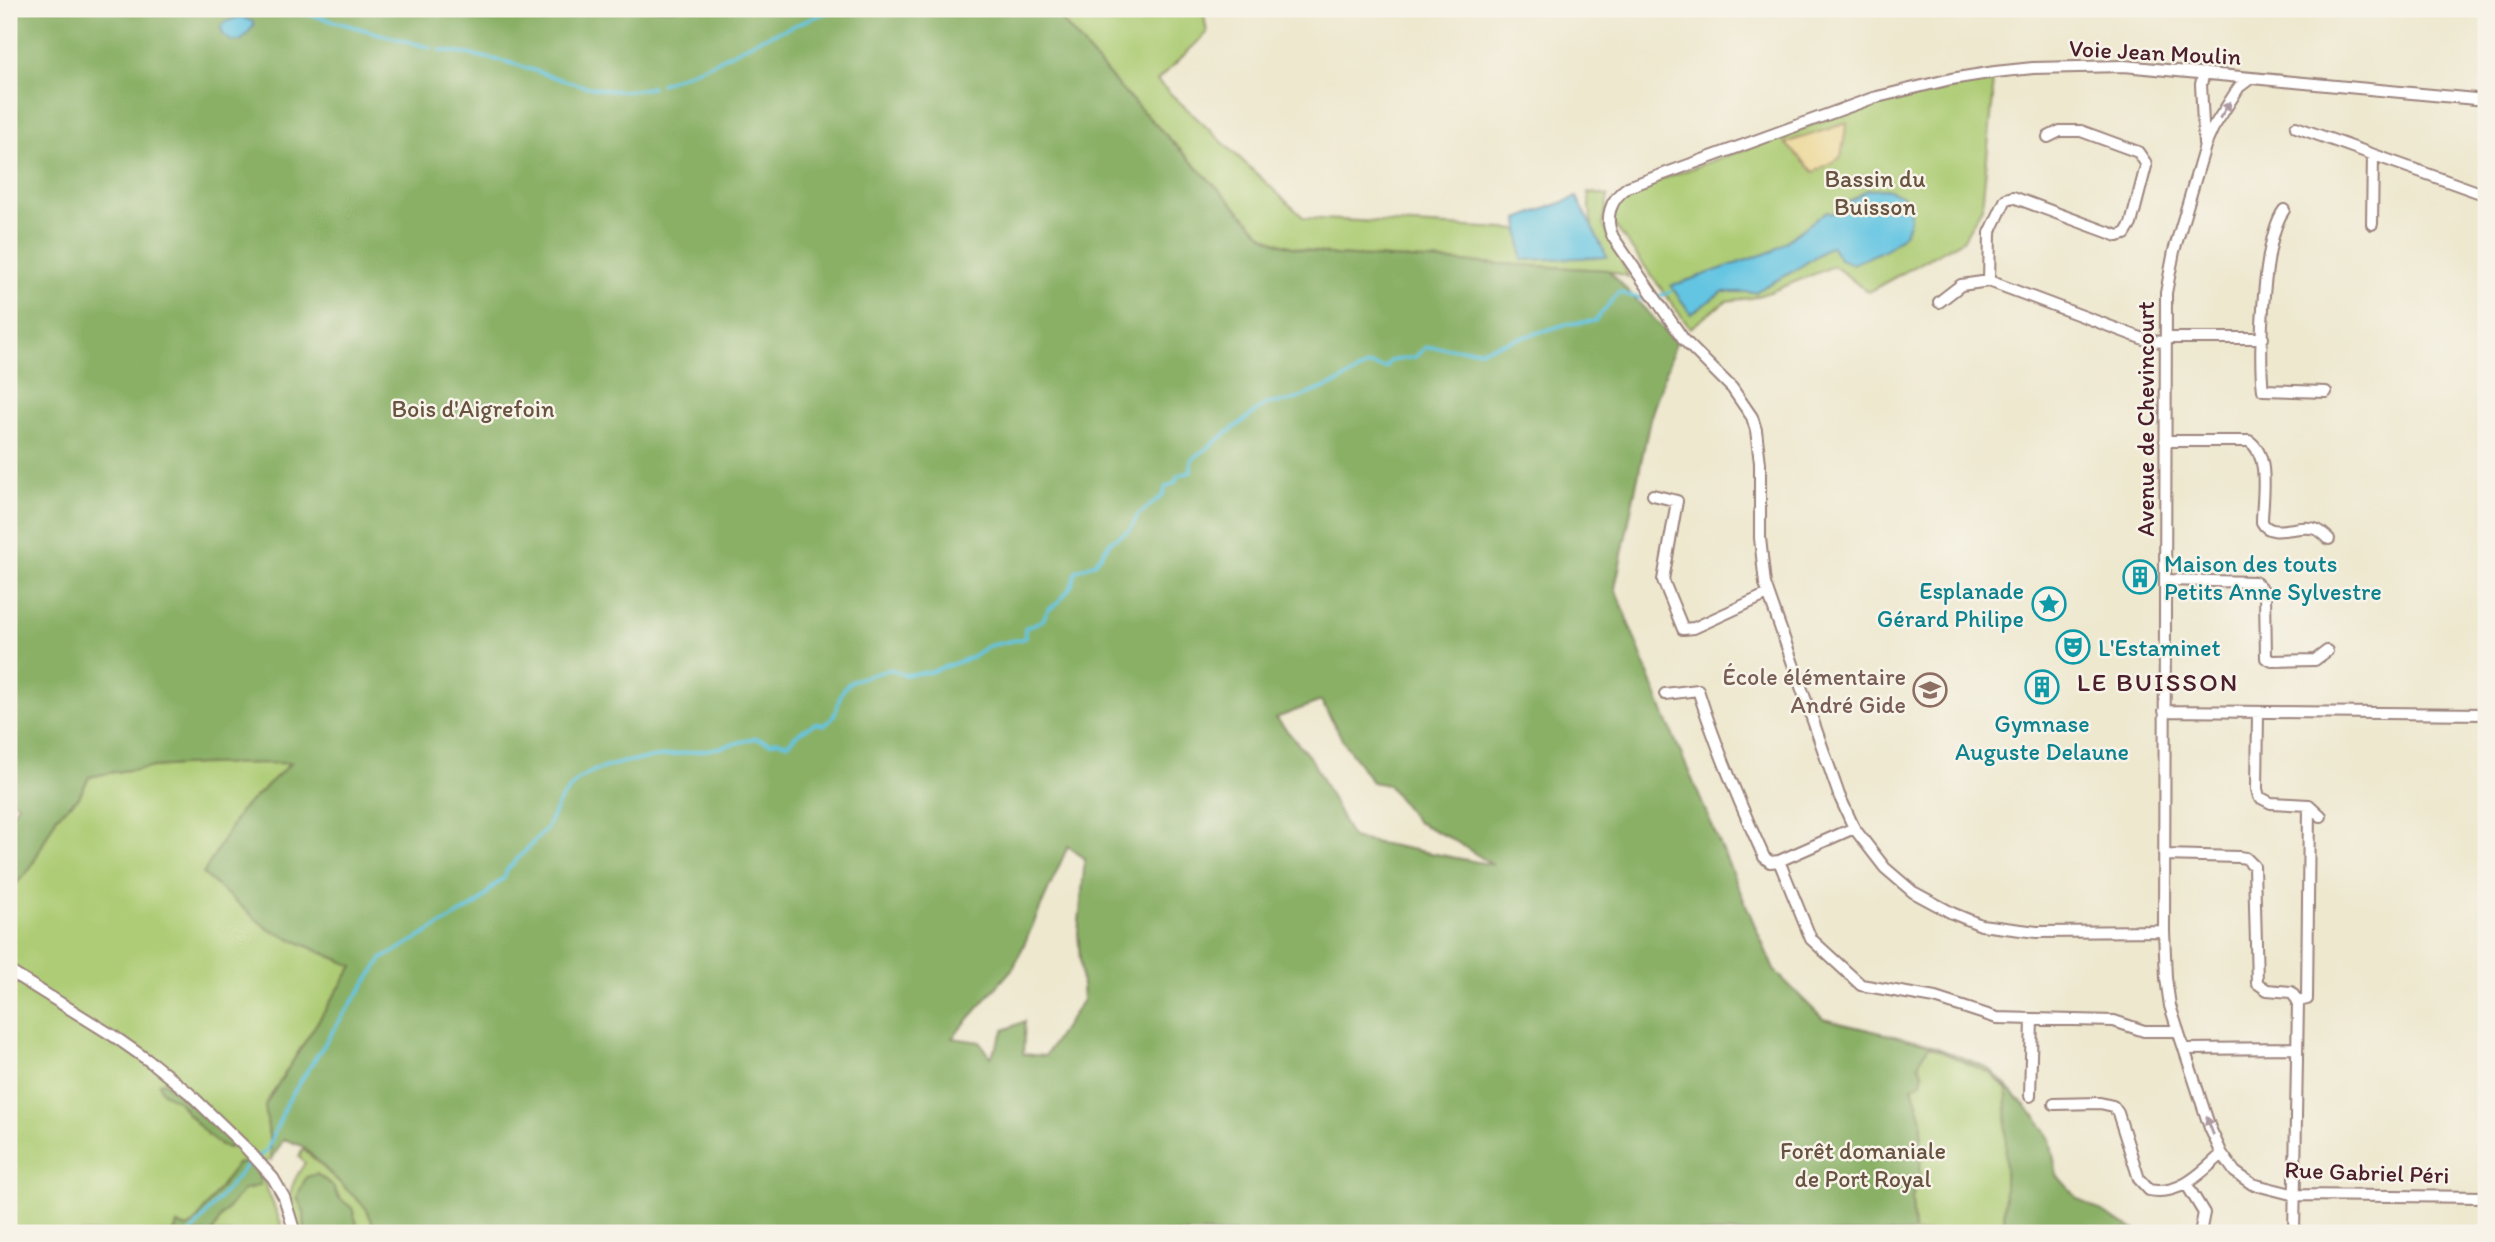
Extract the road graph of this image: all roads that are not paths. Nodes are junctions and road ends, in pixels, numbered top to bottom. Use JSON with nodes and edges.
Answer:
{"nodes":[{"id":1,"x":2204,"y":74,"type":"junction"},
{"id":2,"x":2251,"y":78,"type":"junction"},
{"id":3,"x":2486,"y":100,"type":"edge"},
{"id":4,"x":2296,"y":127,"type":"dead end"},
{"id":5,"x":2048,"y":137,"type":"dead end"},
{"id":6,"x":2205,"y":146,"type":"junction"},
{"id":7,"x":2373,"y":155,"type":"junction"},
{"id":8,"x":2486,"y":195,"type":"edge"},
{"id":9,"x":2284,"y":210,"type":"dead end"},
{"id":10,"x":2372,"y":224,"type":"dead end"},
{"id":11,"x":1989,"y":281,"type":"junction"},
{"id":12,"x":1939,"y":302,"type":"dead end"},
{"id":13,"x":2263,"y":338,"type":"junction"},
{"id":14,"x":2166,"y":340,"type":"junction"},
{"id":15,"x":2326,"y":392,"type":"dead end"},
{"id":16,"x":2165,"y":441,"type":"junction"},
{"id":17,"x":1653,"y":495,"type":"dead end"},
{"id":18,"x":2329,"y":538,"type":"dead end"},
{"id":19,"x":2165,"y":580,"type":"junction"},
{"id":20,"x":1768,"y":594,"type":"junction"},
{"id":21,"x":2327,"y":651,"type":"dead end"},
{"id":22,"x":1665,"y":694,"type":"dead end"},
{"id":23,"x":2164,"y":711,"type":"junction"},
{"id":24,"x":2258,"y":713,"type":"junction"},
{"id":25,"x":2486,"y":714,"type":"edge"},
{"id":26,"x":2309,"y":805,"type":"junction"},
{"id":27,"x":2321,"y":816,"type":"dead end"},
{"id":28,"x":1854,"y":828,"type":"junction"},
{"id":29,"x":2164,"y":855,"type":"junction"},
{"id":30,"x":1779,"y":861,"type":"junction"},
{"id":31,"x":2164,"y":931,"type":"junction"},
{"id":32,"x":9,"y":971,"type":"edge"},
{"id":33,"x":2298,"y":1001,"type":"junction"},
{"id":34,"x":2032,"y":1019,"type":"junction"},
{"id":35,"x":2178,"y":1031,"type":"junction"},
{"id":36,"x":2297,"y":1048,"type":"junction"},
{"id":37,"x":2185,"y":1049,"type":"junction"},
{"id":38,"x":2031,"y":1096,"type":"dead end"},
{"id":39,"x":2054,"y":1104,"type":"dead end"},
{"id":40,"x":2222,"y":1154,"type":"junction"},
{"id":41,"x":2187,"y":1185,"type":"junction"},
{"id":42,"x":2295,"y":1195,"type":"junction"},
{"id":43,"x":2486,"y":1196,"type":"edge"},
{"id":44,"x":295,"y":1233,"type":"edge"},
{"id":45,"x":2200,"y":1233,"type":"edge"},
{"id":46,"x":2294,"y":1233,"type":"edge"}],
"edges":[{"from":1,"to":2,"type":"street","name":"Voie Jean Moulin"},
{"from":1,"to":6,"type":"street","name":"Avenue de Chevincourt"},
{"from":1,"to":20,"type":"street","name":"Voie Jean Moulin"},
{"from":2,"to":3,"type":"street","name":"Voie Jean Moulin"},
{"from":6,"to":2,"type":"street","name":"Avenue de Chevincourt","one_way":true},
{"from":4,"to":7,"type":"street"},
{"from":5,"to":11,"type":"street"},
{"from":6,"to":14,"type":"street","name":"Avenue de Chevincourt"},
{"from":7,"to":8,"type":"street"},
{"from":7,"to":10,"type":"street"},
{"from":9,"to":13,"type":"street"},
{"from":11,"to":12,"type":"street"},
{"from":11,"to":14,"type":"street"},
{"from":13,"to":14,"type":"street"},
{"from":13,"to":15,"type":"street"},
{"from":14,"to":16,"type":"street","name":"Avenue de Chevincourt"},
{"from":16,"to":18,"type":"street"},
{"from":16,"to":19,"type":"street","name":"Avenue de Chevincourt"},
{"from":17,"to":20,"type":"street"},
{"from":19,"to":21,"type":"street"},
{"from":19,"to":23,"type":"street","name":"Avenue de Chevincourt"},
{"from":20,"to":28,"type":"street"},
{"from":22,"to":30,"type":"street"},
{"from":23,"to":24,"type":"street"},
{"from":23,"to":29,"type":"street","name":"Avenue de Chevincourt"},
{"from":24,"to":25,"type":"street"},
{"from":24,"to":26,"type":"street"},
{"from":26,"to":27,"type":"street"},
{"from":26,"to":33,"type":"street"},
{"from":28,"to":30,"type":"street"},
{"from":28,"to":31,"type":"street"},
{"from":29,"to":31,"type":"street","name":"Avenue de Chevincourt"},
{"from":29,"to":33,"type":"street"},
{"from":30,"to":34,"type":"street"},
{"from":31,"to":35,"type":"street","name":"Avenue de Chevincourt"},
{"from":32,"to":44,"type":"street"},
{"from":33,"to":36,"type":"street"},
{"from":34,"to":35,"type":"street"},
{"from":34,"to":38,"type":"street"},
{"from":35,"to":37,"type":"street","name":"Rue Gabriel Péri"},
{"from":36,"to":37,"type":"street"},
{"from":36,"to":42,"type":"street"},
{"from":40,"to":37,"type":"street","name":"Rue Gabriel Péri","one_way":true},
{"from":39,"to":41,"type":"street"},
{"from":40,"to":41,"type":"street"},
{"from":40,"to":42,"type":"street","name":"Rue Gabriel Péri"},
{"from":41,"to":45,"type":"street"},
{"from":42,"to":43,"type":"street","name":"Rue Gabriel Péri"},
{"from":42,"to":46,"type":"street"}]}
